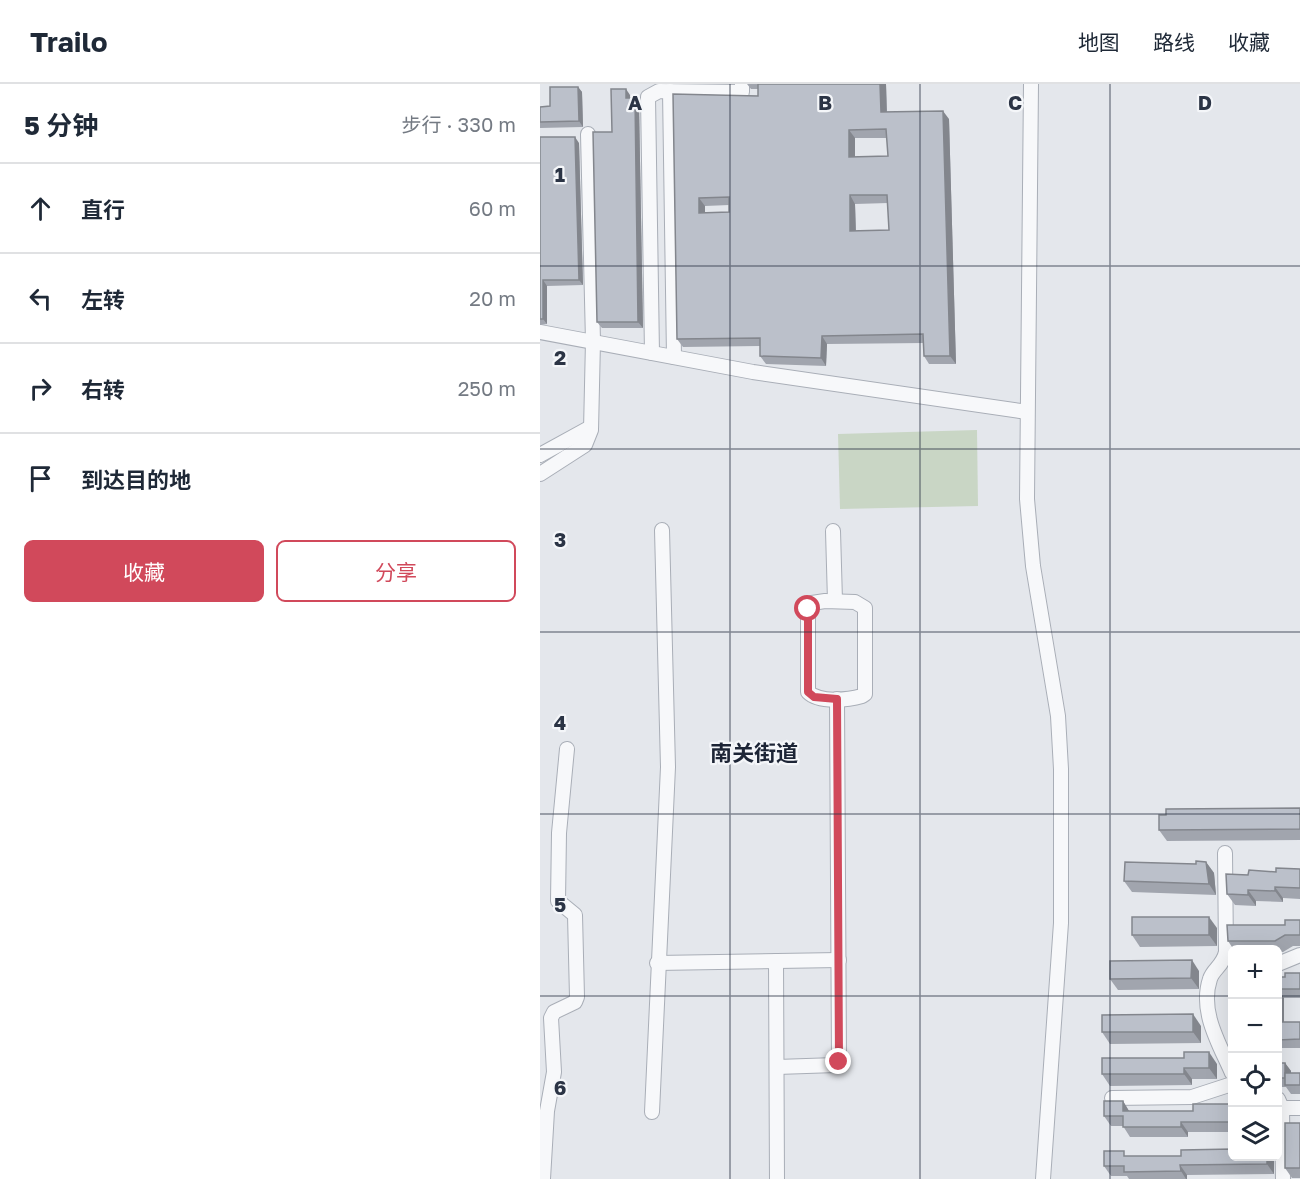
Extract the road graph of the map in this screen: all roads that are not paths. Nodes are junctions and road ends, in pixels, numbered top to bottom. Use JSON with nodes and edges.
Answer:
{"nodes":[{"id":1,"x":742,"y":84,"type":"edge"},
{"id":2,"x":1030,"y":84,"type":"edge"},
{"id":3,"x":670,"y":91,"type":"junction"},
{"id":4,"x":588,"y":134,"type":"dead end"},
{"id":5,"x":540,"y":333,"type":"edge"},
{"id":6,"x":593,"y":341,"type":"junction"},
{"id":7,"x":652,"y":353,"type":"junction"},
{"id":8,"x":674,"y":357,"type":"junction"},
{"id":9,"x":1027,"y":412,"type":"junction"},
{"id":10,"x":591,"y":427,"type":"junction"},
{"id":11,"x":540,"y":455,"type":"edge"},
{"id":12,"x":540,"y":474,"type":"edge"},
{"id":13,"x":662,"y":530,"type":"dead end"},
{"id":14,"x":833,"y":531,"type":"dead end"},
{"id":15,"x":835,"y":601,"type":"junction"},
{"id":16,"x":837,"y":699,"type":"junction"},
{"id":17,"x":567,"y":749,"type":"dead end"},
{"id":18,"x":1225,"y":853,"type":"dead end"},
{"id":19,"x":1300,"y":955,"type":"edge"},
{"id":20,"x":838,"y":960,"type":"junction"},
{"id":21,"x":776,"y":961,"type":"junction"},
{"id":22,"x":1282,"y":962,"type":"edge"},
{"id":23,"x":657,"y":963,"type":"junction"},
{"id":24,"x":1228,"y":963,"type":"edge"},
{"id":25,"x":1228,"y":1062,"type":"edge"},
{"id":26,"x":777,"y":1067,"type":"junction"},
{"id":27,"x":1228,"y":1086,"type":"edge"},
{"id":28,"x":1112,"y":1098,"type":"edge"},
{"id":29,"x":1282,"y":1104,"type":"edge"},
{"id":30,"x":1280,"y":1107,"type":"edge"},
{"id":31,"x":1300,"y":1108,"type":"edge"},
{"id":32,"x":652,"y":1112,"type":"dead end"},
{"id":33,"x":543,"y":1179,"type":"edge"},
{"id":34,"x":777,"y":1179,"type":"edge"},
{"id":35,"x":1043,"y":1179,"type":"edge"},
{"id":36,"x":1283,"y":1179,"type":"edge"}],
"edges":[{"from":1,"to":3,"type":"street"},
{"from":2,"to":9,"type":"street"},
{"from":3,"to":7,"type":"street"},
{"from":3,"to":8,"type":"street"},
{"from":4,"to":6,"type":"street"},
{"from":5,"to":6,"type":"street"},
{"from":6,"to":7,"type":"street"},
{"from":6,"to":10,"type":"street"},
{"from":7,"to":8,"type":"street"},
{"from":8,"to":9,"type":"street"},
{"from":9,"to":35,"type":"street"},
{"from":10,"to":11,"type":"street"},
{"from":10,"to":12,"type":"street"},
{"from":13,"to":23,"type":"street"},
{"from":14,"to":15,"type":"street"},
{"from":15,"to":16,"type":"street"},
{"from":15,"to":16,"type":"street"},
{"from":16,"to":20,"type":"street"},
{"from":17,"to":33,"type":"street"},
{"from":18,"to":24,"type":"street"},
{"from":19,"to":22,"type":"street"},
{"from":20,"to":21,"type":"street"},
{"from":20,"to":26,"type":"street"},
{"from":21,"to":23,"type":"street"},
{"from":21,"to":26,"type":"street"},
{"from":23,"to":32,"type":"street"},
{"from":24,"to":25,"type":"street"},
{"from":26,"to":34,"type":"street"},
{"from":27,"to":28,"type":"street"},
{"from":29,"to":31,"type":"street"},
{"from":30,"to":36,"type":"street"}]}
